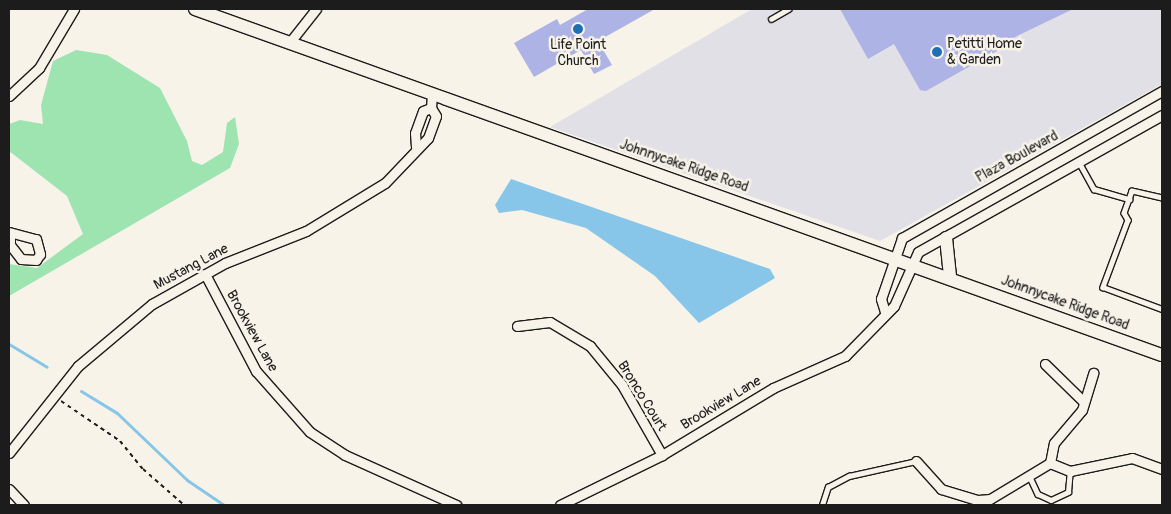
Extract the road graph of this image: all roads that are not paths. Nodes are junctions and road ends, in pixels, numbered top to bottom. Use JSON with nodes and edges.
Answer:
{"nodes":[{"id":1,"x":74,"y":9,"type":"edge"},
{"id":2,"x":195,"y":9,"type":"edge"},
{"id":3,"x":316,"y":9,"type":"edge"},
{"id":4,"x":788,"y":9,"type":"edge"},
{"id":5,"x":771,"y":19,"type":"dead end"},
{"id":6,"x":290,"y":42,"type":"junction"},
{"id":7,"x":1162,"y":92,"type":"edge"},
{"id":8,"x":432,"y":93,"type":"junction"},
{"id":9,"x":9,"y":96,"type":"edge"},
{"id":10,"x":431,"y":108,"type":"junction"},
{"id":11,"x":1162,"y":115,"type":"edge"},
{"id":12,"x":416,"y":147,"type":"junction"},
{"id":13,"x":1079,"y":162,"type":"junction"},
{"id":14,"x":1162,"y":198,"type":"edge"},
{"id":15,"x":1130,"y":199,"type":"junction"},
{"id":16,"x":946,"y":238,"type":"junction"},
{"id":17,"x":893,"y":255,"type":"junction"},
{"id":18,"x":913,"y":262,"type":"junction"},
{"id":19,"x":205,"y":274,"type":"junction"},
{"id":20,"x":950,"y":277,"type":"junction"},
{"id":21,"x":1162,"y":309,"type":"edge"},
{"id":22,"x":884,"y":312,"type":"junction"},
{"id":23,"x":517,"y":326,"type":"dead end"},
{"id":24,"x":1162,"y":355,"type":"edge"},
{"id":25,"x":1045,"y":364,"type":"dead end"},
{"id":26,"x":1093,"y":374,"type":"dead end"},
{"id":27,"x":1084,"y":402,"type":"junction"},
{"id":28,"x":9,"y":453,"type":"edge"},
{"id":29,"x":662,"y":455,"type":"junction"},
{"id":30,"x":916,"y":460,"type":"joint"},
{"id":31,"x":1050,"y":463,"type":"junction"},
{"id":32,"x":1162,"y":469,"type":"edge"},
{"id":33,"x":1070,"y":470,"type":"junction"},
{"id":34,"x":1029,"y":476,"type":"junction"},
{"id":35,"x":9,"y":489,"type":"edge"},
{"id":36,"x":24,"y":505,"type":"edge"},
{"id":37,"x":456,"y":505,"type":"edge"},
{"id":38,"x":560,"y":505,"type":"edge"},
{"id":39,"x":822,"y":505,"type":"edge"}],
"edges":[{"from":1,"to":9,"type":"street"},
{"from":2,"to":6,"type":"main road","name":"Johnnycake Ridge Road"},
{"from":3,"to":6,"type":"street"},
{"from":4,"to":5,"type":"lane"},
{"from":6,"to":8,"type":"main road","name":"Johnnycake Ridge Road"},
{"from":7,"to":17,"type":"street","name":"Plaza Boulevard"},
{"from":8,"to":10,"type":"street","name":"Mustang Lane"},
{"from":8,"to":17,"type":"main road","name":"Johnnycake Ridge Road"},
{"from":10,"to":12,"type":"street"},
{"from":10,"to":12,"type":"street","name":"Mustang Lane"},
{"from":11,"to":13,"type":"street"},
{"from":12,"to":19,"type":"street","name":"Mustang Lane"},
{"from":13,"to":15,"type":"lane"},
{"from":13,"to":16,"type":"street"},
{"from":14,"to":15,"type":"lane"},
{"from":15,"to":21,"type":"lane"},
{"from":16,"to":18,"type":"street"},
{"from":16,"to":20,"type":"main road"},
{"from":17,"to":18,"type":"main road","name":"Johnnycake Ridge Road"},
{"from":17,"to":22,"type":"street"},
{"from":18,"to":20,"type":"main road","name":"Johnnycake Ridge Road"},
{"from":18,"to":22,"type":"street","name":"Brookview Lane"},
{"from":19,"to":28,"type":"street","name":"Mustang Lane"},
{"from":19,"to":37,"type":"street","name":"Brookview Lane"},
{"from":20,"to":24,"type":"main road","name":"Johnnycake Ridge Road"},
{"from":22,"to":29,"type":"street","name":"Brookview Lane"},
{"from":23,"to":29,"type":"street","name":"Bronco Court"},
{"from":25,"to":27,"type":"street"},
{"from":26,"to":27,"type":"street"},
{"from":27,"to":31,"type":"street"},
{"from":29,"to":38,"type":"street","name":"Brookview Lane"},
{"from":30,"to":34,"type":"street"},
{"from":30,"to":39,"type":"lane"},
{"from":31,"to":33,"type":"street"},
{"from":31,"to":34,"type":"street"},
{"from":32,"to":33,"type":"street"},
{"from":33,"to":34,"type":"lane"},
{"from":35,"to":36,"type":"street"}]}
